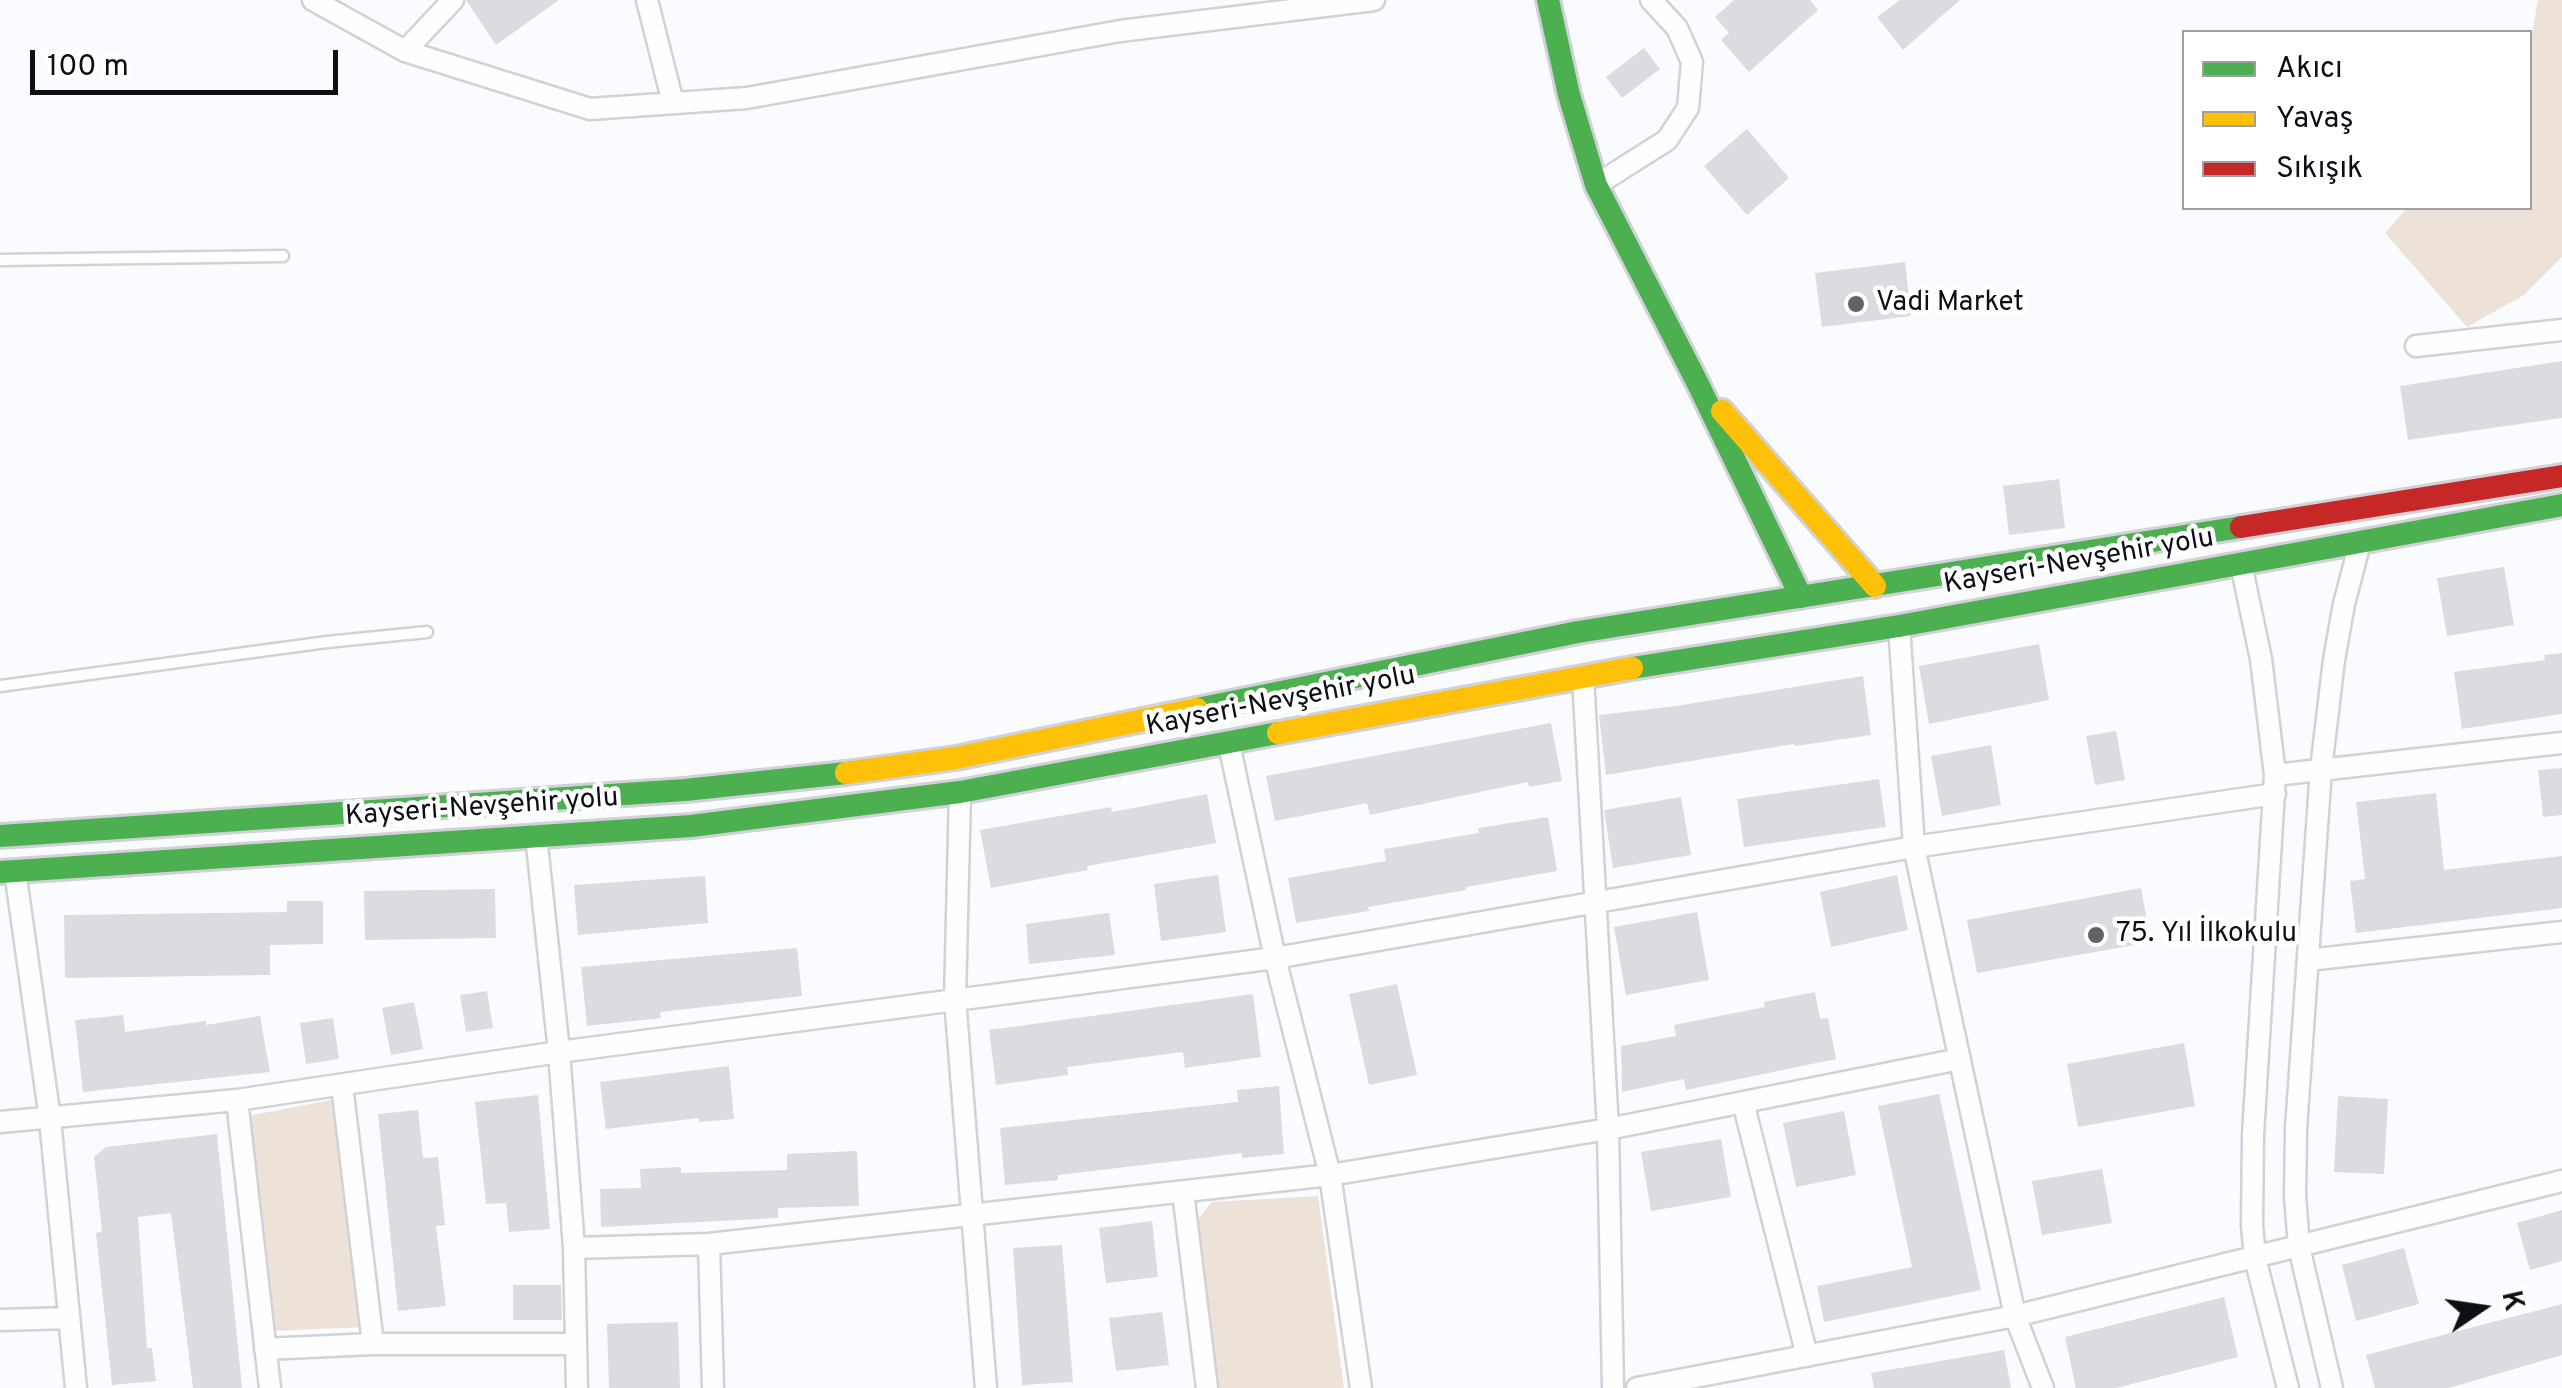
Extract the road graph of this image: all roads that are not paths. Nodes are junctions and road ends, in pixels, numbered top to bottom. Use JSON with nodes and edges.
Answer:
{"nodes":[{"id":1,"x":312,"y":0,"type":"edge"},
{"id":2,"x":453,"y":0,"type":"edge"},
{"id":3,"x":647,"y":0,"type":"edge"},
{"id":4,"x":1374,"y":0,"type":"edge"},
{"id":5,"x":1548,"y":0,"type":"edge"},
{"id":6,"x":1651,"y":0,"type":"edge"},
{"id":7,"x":405,"y":51,"type":"junction"},
{"id":8,"x":673,"y":103,"type":"junction"},
{"id":9,"x":1596,"y":185,"type":"junction"},
{"id":10,"x":283,"y":256,"type":"dead end"},
{"id":11,"x":0,"y":260,"type":"edge"},
{"id":12,"x":2562,"y":330,"type":"edge"},
{"id":13,"x":2416,"y":346,"type":"dead end"},
{"id":14,"x":1698,"y":384,"type":"junction"},
{"id":15,"x":2562,"y":476,"type":"edge"},
{"id":16,"x":2562,"y":506,"type":"edge"},
{"id":17,"x":2360,"y":543,"type":"junction"},
{"id":18,"x":2242,"y":564,"type":"junction"},
{"id":19,"x":1875,"y":586,"type":"junction"},
{"id":20,"x":1801,"y":598,"type":"junction"},
{"id":21,"x":1899,"y":626,"type":"junction"},
{"id":22,"x":427,"y":632,"type":"dead end"},
{"id":23,"x":1584,"y":676,"type":"junction"},
{"id":24,"x":0,"y":686,"type":"edge"},
{"id":25,"x":2562,"y":742,"type":"edge"},
{"id":26,"x":1229,"y":744,"type":"junction"},
{"id":27,"x":2322,"y":769,"type":"junction"},
{"id":28,"x":2275,"y":785,"type":"junction"},
{"id":29,"x":960,"y":792,"type":"junction"},
{"id":30,"x":536,"y":835,"type":"junction"},
{"id":31,"x":0,"y":836,"type":"edge"},
{"id":32,"x":1914,"y":846,"type":"junction"},
{"id":33,"x":8,"y":872,"type":"edge"},
{"id":34,"x":1595,"y":901,"type":"junction"},
{"id":35,"x":2562,"y":932,"type":"edge"},
{"id":36,"x":1276,"y":958,"type":"junction"},
{"id":37,"x":2308,"y":960,"type":"junction"},
{"id":38,"x":955,"y":999,"type":"junction"},
{"id":39,"x":558,"y":1052,"type":"junction"},
{"id":40,"x":1960,"y":1059,"type":"junction"},
{"id":41,"x":342,"y":1085,"type":"junction"},
{"id":42,"x":237,"y":1100,"type":"junction"},
{"id":43,"x":1743,"y":1102,"type":"junction"},
{"id":44,"x":50,"y":1118,"type":"junction"},
{"id":45,"x":0,"y":1122,"type":"edge"},
{"id":46,"x":1608,"y":1129,"type":"junction"},
{"id":47,"x":1330,"y":1176,"type":"junction"},
{"id":48,"x":2562,"y":1180,"type":"edge"},
{"id":49,"x":1183,"y":1192,"type":"junction"},
{"id":50,"x":973,"y":1215,"type":"junction"},
{"id":51,"x":709,"y":1244,"type":"junction"},
{"id":52,"x":2299,"y":1246,"type":"junction"},
{"id":53,"x":574,"y":1248,"type":"junction"},
{"id":54,"x":2255,"y":1258,"type":"junction"},
{"id":55,"x":2015,"y":1316,"type":"junction"},
{"id":56,"x":69,"y":1318,"type":"junction"},
{"id":57,"x":0,"y":1320,"type":"edge"},
{"id":58,"x":373,"y":1344,"type":"junction"},
{"id":59,"x":576,"y":1344,"type":"junction"},
{"id":60,"x":265,"y":1349,"type":"junction"},
{"id":61,"x":1806,"y":1356,"type":"junction"},
{"id":62,"x":76,"y":1388,"type":"edge"},
{"id":63,"x":270,"y":1388,"type":"edge"},
{"id":64,"x":577,"y":1388,"type":"edge"},
{"id":65,"x":713,"y":1388,"type":"edge"},
{"id":66,"x":986,"y":1388,"type":"edge"},
{"id":67,"x":1207,"y":1388,"type":"edge"},
{"id":68,"x":1362,"y":1388,"type":"edge"},
{"id":69,"x":1613,"y":1388,"type":"edge"},
{"id":70,"x":1637,"y":1388,"type":"edge"},
{"id":71,"x":2043,"y":1388,"type":"edge"},
{"id":72,"x":2288,"y":1388,"type":"edge"},
{"id":73,"x":2332,"y":1388,"type":"edge"}],
"edges":[{"from":1,"to":7,"type":"street"},
{"from":2,"to":7,"type":"street"},
{"from":3,"to":8,"type":"street"},
{"from":4,"to":8,"type":"street"},
{"from":5,"to":9,"type":"main road"},
{"from":6,"to":9,"type":"street"},
{"from":7,"to":8,"type":"street"},
{"from":9,"to":14,"type":"main road"},
{"from":10,"to":11,"type":"lane"},
{"from":12,"to":13,"type":"street"},
{"from":14,"to":19,"type":"main road"},
{"from":14,"to":20,"type":"main road"},
{"from":15,"to":19,"type":"main road","name":"Kayseri-Nevşehir yolu"},
{"from":16,"to":17,"type":"main road","name":"Kayseri-Nevşehir yolu"},
{"from":17,"to":18,"type":"main road","name":"Kayseri-Nevşehir yolu"},
{"from":17,"to":27,"type":"street"},
{"from":18,"to":21,"type":"main road","name":"Kayseri-Nevşehir yolu"},
{"from":18,"to":28,"type":"street"},
{"from":19,"to":20,"type":"main road","name":"Kayseri-Nevşehir yolu"},
{"from":20,"to":31,"type":"main road","name":"Kayseri-Nevşehir yolu"},
{"from":21,"to":23,"type":"main road","name":"Kayseri-Nevşehir yolu"},
{"from":21,"to":32,"type":"street"},
{"from":22,"to":24,"type":"lane"},
{"from":23,"to":26,"type":"main road","name":"Kayseri-Nevşehir yolu"},
{"from":23,"to":34,"type":"street"},
{"from":25,"to":27,"type":"street"},
{"from":26,"to":29,"type":"main road","name":"Kayseri-Nevşehir yolu"},
{"from":26,"to":36,"type":"street"},
{"from":27,"to":28,"type":"street"},
{"from":27,"to":37,"type":"street"},
{"from":28,"to":32,"type":"street"},
{"from":28,"to":54,"type":"street"},
{"from":29,"to":30,"type":"main road","name":"Kayseri-Nevşehir yolu"},
{"from":29,"to":38,"type":"street"},
{"from":30,"to":33,"type":"main road","name":"Kayseri-Nevşehir yolu"},
{"from":30,"to":39,"type":"street"},
{"from":32,"to":34,"type":"street"},
{"from":32,"to":40,"type":"street"},
{"from":33,"to":44,"type":"street"},
{"from":34,"to":36,"type":"street"},
{"from":34,"to":46,"type":"street"},
{"from":35,"to":37,"type":"street"},
{"from":36,"to":38,"type":"street"},
{"from":36,"to":47,"type":"street"},
{"from":37,"to":52,"type":"street"},
{"from":38,"to":39,"type":"street"},
{"from":38,"to":50,"type":"street"},
{"from":39,"to":41,"type":"street"},
{"from":39,"to":53,"type":"street"},
{"from":40,"to":43,"type":"street"},
{"from":40,"to":55,"type":"street"},
{"from":41,"to":42,"type":"street"},
{"from":41,"to":58,"type":"street"},
{"from":42,"to":44,"type":"street"},
{"from":42,"to":60,"type":"street"},
{"from":43,"to":46,"type":"street"},
{"from":43,"to":61,"type":"street"},
{"from":44,"to":45,"type":"street"},
{"from":44,"to":56,"type":"street"},
{"from":46,"to":47,"type":"street"},
{"from":46,"to":69,"type":"street"},
{"from":47,"to":49,"type":"street"},
{"from":47,"to":68,"type":"street"},
{"from":48,"to":52,"type":"street"},
{"from":49,"to":50,"type":"street"},
{"from":49,"to":67,"type":"street"},
{"from":50,"to":51,"type":"street"},
{"from":50,"to":66,"type":"street"},
{"from":51,"to":53,"type":"street"},
{"from":51,"to":65,"type":"street"},
{"from":52,"to":54,"type":"street"},
{"from":52,"to":73,"type":"street"},
{"from":53,"to":59,"type":"street"},
{"from":54,"to":55,"type":"street"},
{"from":54,"to":72,"type":"street"},
{"from":55,"to":61,"type":"street"},
{"from":55,"to":71,"type":"street"},
{"from":56,"to":57,"type":"street"},
{"from":56,"to":62,"type":"street"},
{"from":58,"to":59,"type":"street"},
{"from":58,"to":60,"type":"street"},
{"from":59,"to":64,"type":"street"},
{"from":60,"to":63,"type":"street"},
{"from":61,"to":70,"type":"street"}]}
